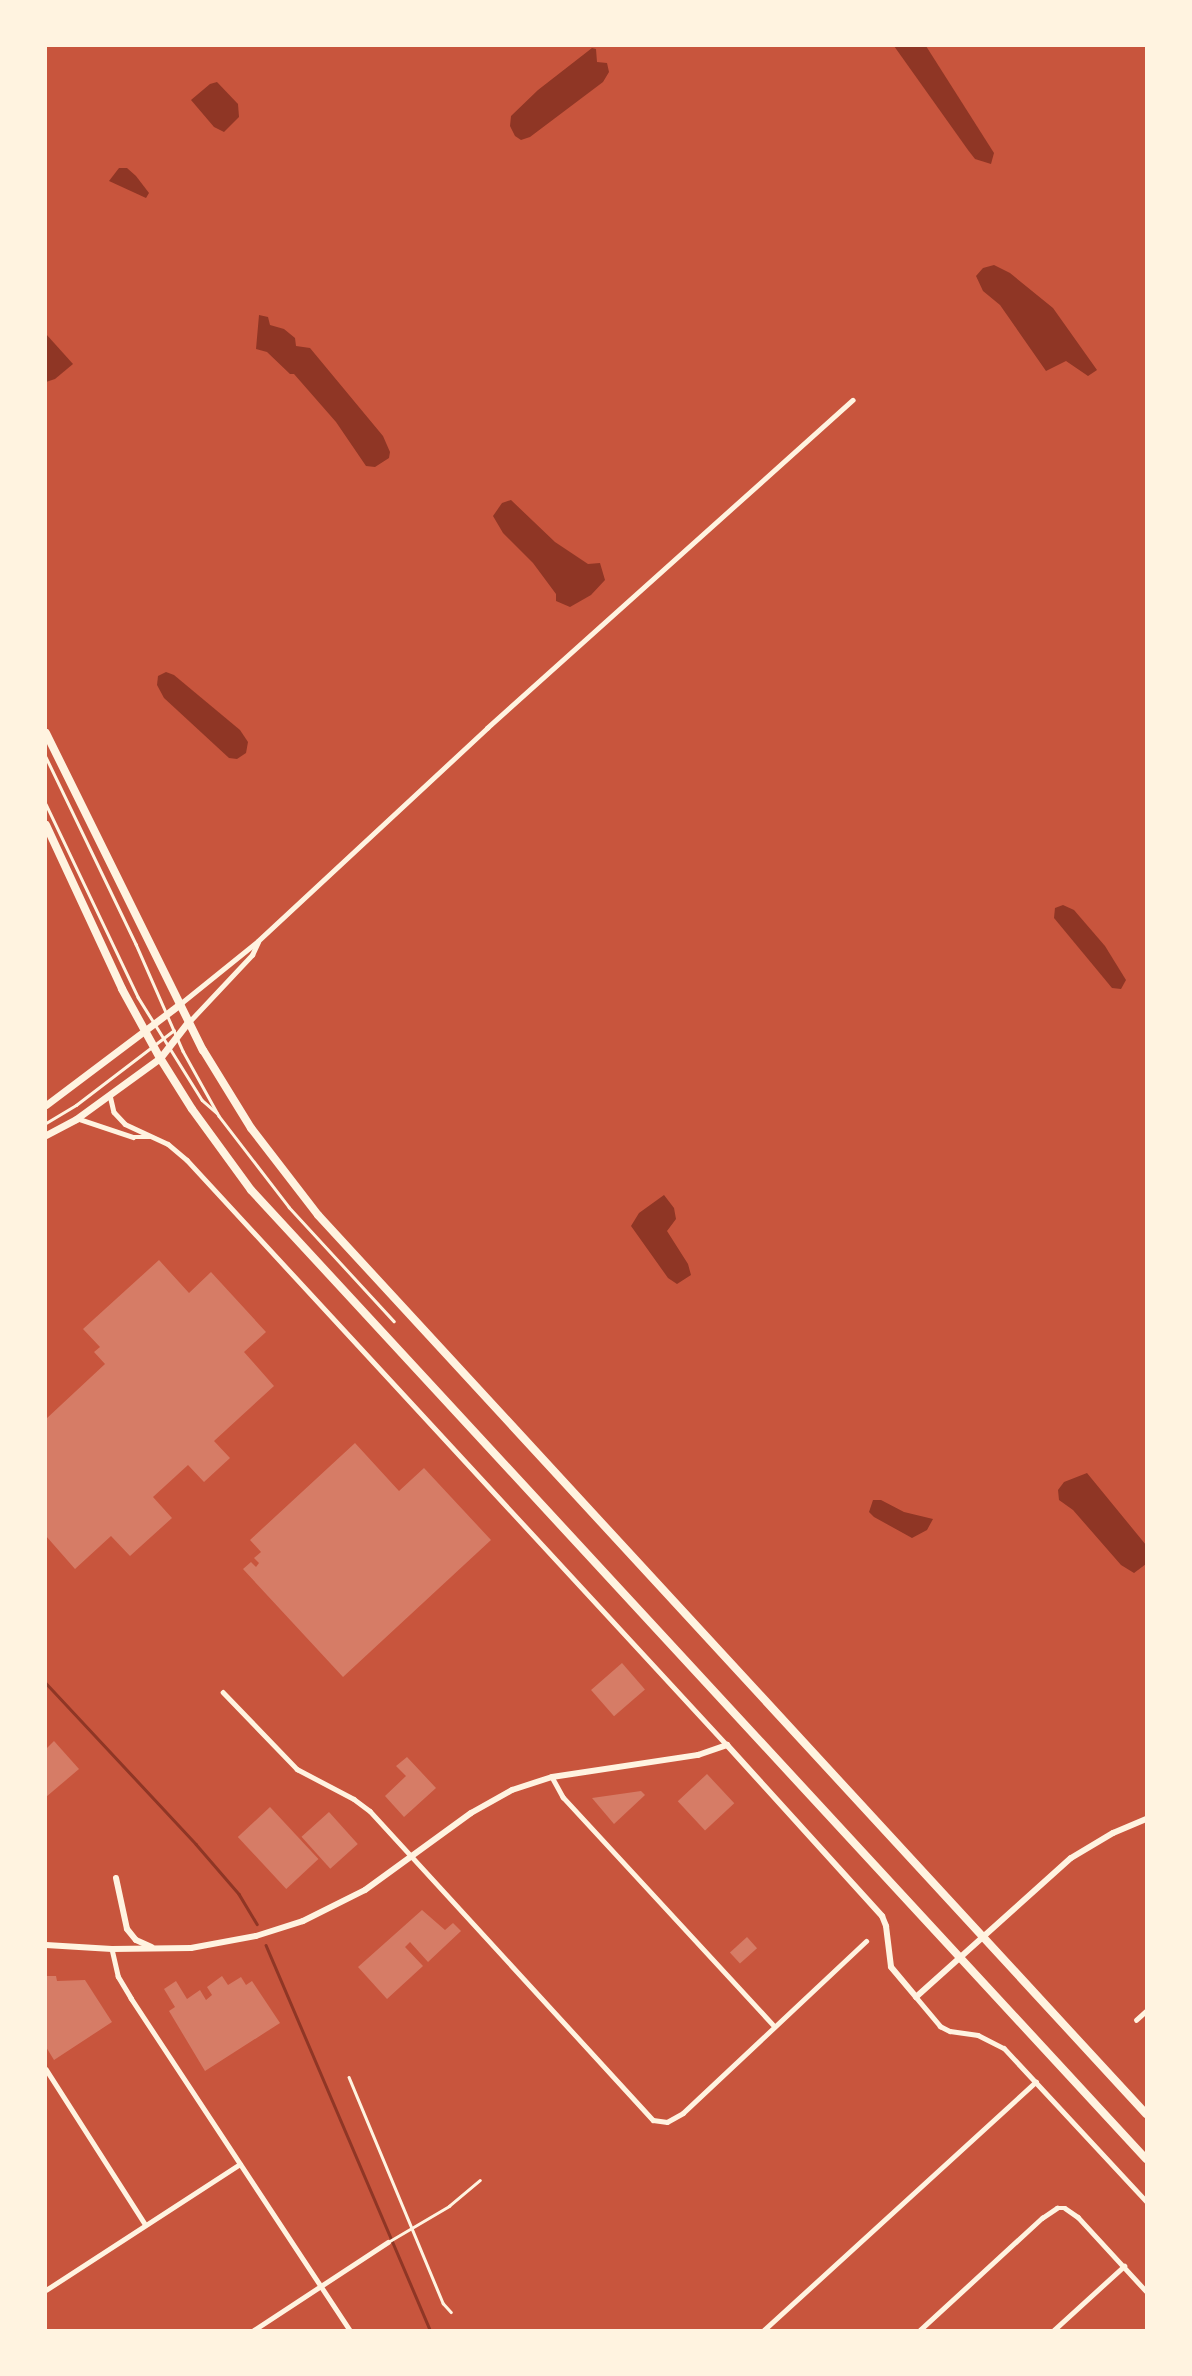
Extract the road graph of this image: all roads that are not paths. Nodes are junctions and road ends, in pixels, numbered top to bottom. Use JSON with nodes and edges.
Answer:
{"nodes":[{"id":1,"x":852,"y":400,"type":"dead end"},
{"id":2,"x":46,"y":733,"type":"edge"},
{"id":3,"x":46,"y":757,"type":"edge"},
{"id":4,"x":46,"y":804,"type":"edge"},
{"id":5,"x":46,"y":825,"type":"edge"},
{"id":6,"x":258,"y":941,"type":"junction"},
{"id":7,"x":180,"y":1004,"type":"junction"},
{"id":8,"x":167,"y":1014,"type":"junction"},
{"id":9,"x":188,"y":1023,"type":"junction"},
{"id":10,"x":154,"y":1024,"type":"junction"},
{"id":11,"x":145,"y":1031,"type":"junction"},
{"id":12,"x":176,"y":1033,"type":"junction"},
{"id":13,"x":163,"y":1039,"type":"junction"},
{"id":14,"x":153,"y":1046,"type":"junction"},
{"id":15,"x":169,"y":1047,"type":"junction"},
{"id":16,"x":160,"y":1058,"type":"junction"},
{"id":17,"x":110,"y":1094,"type":"junction"},
{"id":18,"x":46,"y":1105,"type":"edge"},
{"id":19,"x":219,"y":1116,"type":"junction"},
{"id":20,"x":76,"y":1119,"type":"junction"},
{"id":21,"x":46,"y":1123,"type":"edge"},
{"id":22,"x":46,"y":1135,"type":"edge"},
{"id":23,"x":152,"y":1137,"type":"junction"},
{"id":24,"x":394,"y":1321,"type":"dead end"},
{"id":25,"x":223,"y":1692,"type":"dead end"},
{"id":26,"x":727,"y":1745,"type":"junction"},
{"id":27,"x":552,"y":1777,"type":"junction"},
{"id":28,"x":1146,"y":1819,"type":"edge"},
{"id":29,"x":411,"y":1856,"type":"junction"},
{"id":30,"x":116,"y":1878,"type":"dead end"},
{"id":31,"x":984,"y":1936,"type":"junction"},
{"id":32,"x":866,"y":1941,"type":"dead end"},
{"id":33,"x":46,"y":1945,"type":"edge"},
{"id":34,"x":112,"y":1949,"type":"junction"},
{"id":35,"x":157,"y":1949,"type":"junction"},
{"id":36,"x":961,"y":1956,"type":"junction"},
{"id":37,"x":916,"y":1997,"type":"junction"},
{"id":38,"x":1146,"y":2011,"type":"edge"},
{"id":39,"x":1136,"y":2020,"type":"dead end"},
{"id":40,"x":775,"y":2027,"type":"junction"},
{"id":41,"x":46,"y":2069,"type":"edge"},
{"id":42,"x":349,"y":2077,"type":"dead end"},
{"id":43,"x":1036,"y":2082,"type":"junction"},
{"id":44,"x":1146,"y":2114,"type":"edge"},
{"id":45,"x":1146,"y":2159,"type":"edge"},
{"id":46,"x":240,"y":2164,"type":"junction"},
{"id":47,"x":480,"y":2180,"type":"dead end"},
{"id":48,"x":1146,"y":2201,"type":"edge"},
{"id":49,"x":145,"y":2224,"type":"junction"},
{"id":50,"x":414,"y":2227,"type":"junction"},
{"id":51,"x":388,"y":2242,"type":"joint"},
{"id":52,"x":1124,"y":2266,"type":"junction"},
{"id":53,"x":320,"y":2287,"type":"junction"},
{"id":54,"x":46,"y":2290,"type":"edge"},
{"id":55,"x":1146,"y":2291,"type":"edge"},
{"id":56,"x":451,"y":2312,"type":"dead end"},
{"id":57,"x":254,"y":2330,"type":"edge"},
{"id":58,"x":350,"y":2330,"type":"edge"},
{"id":59,"x":766,"y":2330,"type":"edge"},
{"id":60,"x":920,"y":2330,"type":"edge"},
{"id":61,"x":1057,"y":2330,"type":"edge"}],
"edges":[{"from":1,"to":6,"type":"street"},
{"from":2,"to":7,"type":"main road"},
{"from":3,"to":8,"type":"lane"},
{"from":4,"to":10,"type":"lane"},
{"from":5,"to":11,"type":"main road"},
{"from":6,"to":7,"type":"street"},
{"from":6,"to":9,"type":"street"},
{"from":7,"to":8,"type":"main road"},
{"from":7,"to":9,"type":"main road"},
{"from":8,"to":10,"type":"main road"},
{"from":8,"to":12,"type":"lane"},
{"from":9,"to":12,"type":"main road"},
{"from":9,"to":31,"type":"main road"},
{"from":10,"to":11,"type":"main road"},
{"from":10,"to":13,"type":"lane"},
{"from":11,"to":14,"type":"main road"},
{"from":11,"to":18,"type":"main road"},
{"from":12,"to":13,"type":"lane"},
{"from":12,"to":15,"type":"main road"},
{"from":12,"to":19,"type":"lane"},
{"from":13,"to":14,"type":"lane"},
{"from":13,"to":15,"type":"lane"},
{"from":14,"to":16,"type":"main road"},
{"from":14,"to":21,"type":"lane"},
{"from":15,"to":16,"type":"main road"},
{"from":15,"to":19,"type":"lane"},
{"from":16,"to":17,"type":"main road"},
{"from":16,"to":36,"type":"main road"},
{"from":17,"to":20,"type":"main road"},
{"from":17,"to":23,"type":"street"},
{"from":19,"to":24,"type":"lane"},
{"from":20,"to":22,"type":"main road"},
{"from":20,"to":23,"type":"street"},
{"from":23,"to":26,"type":"street"},
{"from":25,"to":29,"type":"street"},
{"from":26,"to":27,"type":"street"},
{"from":26,"to":37,"type":"street"},
{"from":27,"to":29,"type":"street"},
{"from":27,"to":40,"type":"street"},
{"from":28,"to":31,"type":"street"},
{"from":29,"to":35,"type":"street"},
{"from":29,"to":40,"type":"street"},
{"from":30,"to":35,"type":"street"},
{"from":31,"to":36,"type":"street"},
{"from":31,"to":44,"type":"main road"},
{"from":32,"to":40,"type":"street"},
{"from":33,"to":34,"type":"street"},
{"from":34,"to":35,"type":"street"},
{"from":34,"to":46,"type":"street"},
{"from":36,"to":37,"type":"street"},
{"from":36,"to":45,"type":"main road"},
{"from":37,"to":43,"type":"street"},
{"from":38,"to":39,"type":"street"},
{"from":41,"to":49,"type":"street"},
{"from":42,"to":50,"type":"lane"},
{"from":43,"to":48,"type":"street"},
{"from":43,"to":59,"type":"street"},
{"from":46,"to":49,"type":"street"},
{"from":46,"to":53,"type":"street"},
{"from":47,"to":50,"type":"lane"},
{"from":49,"to":54,"type":"street"},
{"from":50,"to":51,"type":"lane"},
{"from":50,"to":56,"type":"lane"},
{"from":51,"to":53,"type":"street"},
{"from":52,"to":55,"type":"street"},
{"from":52,"to":60,"type":"street"},
{"from":52,"to":61,"type":"street"},
{"from":53,"to":57,"type":"street"},
{"from":53,"to":58,"type":"street"}]}
